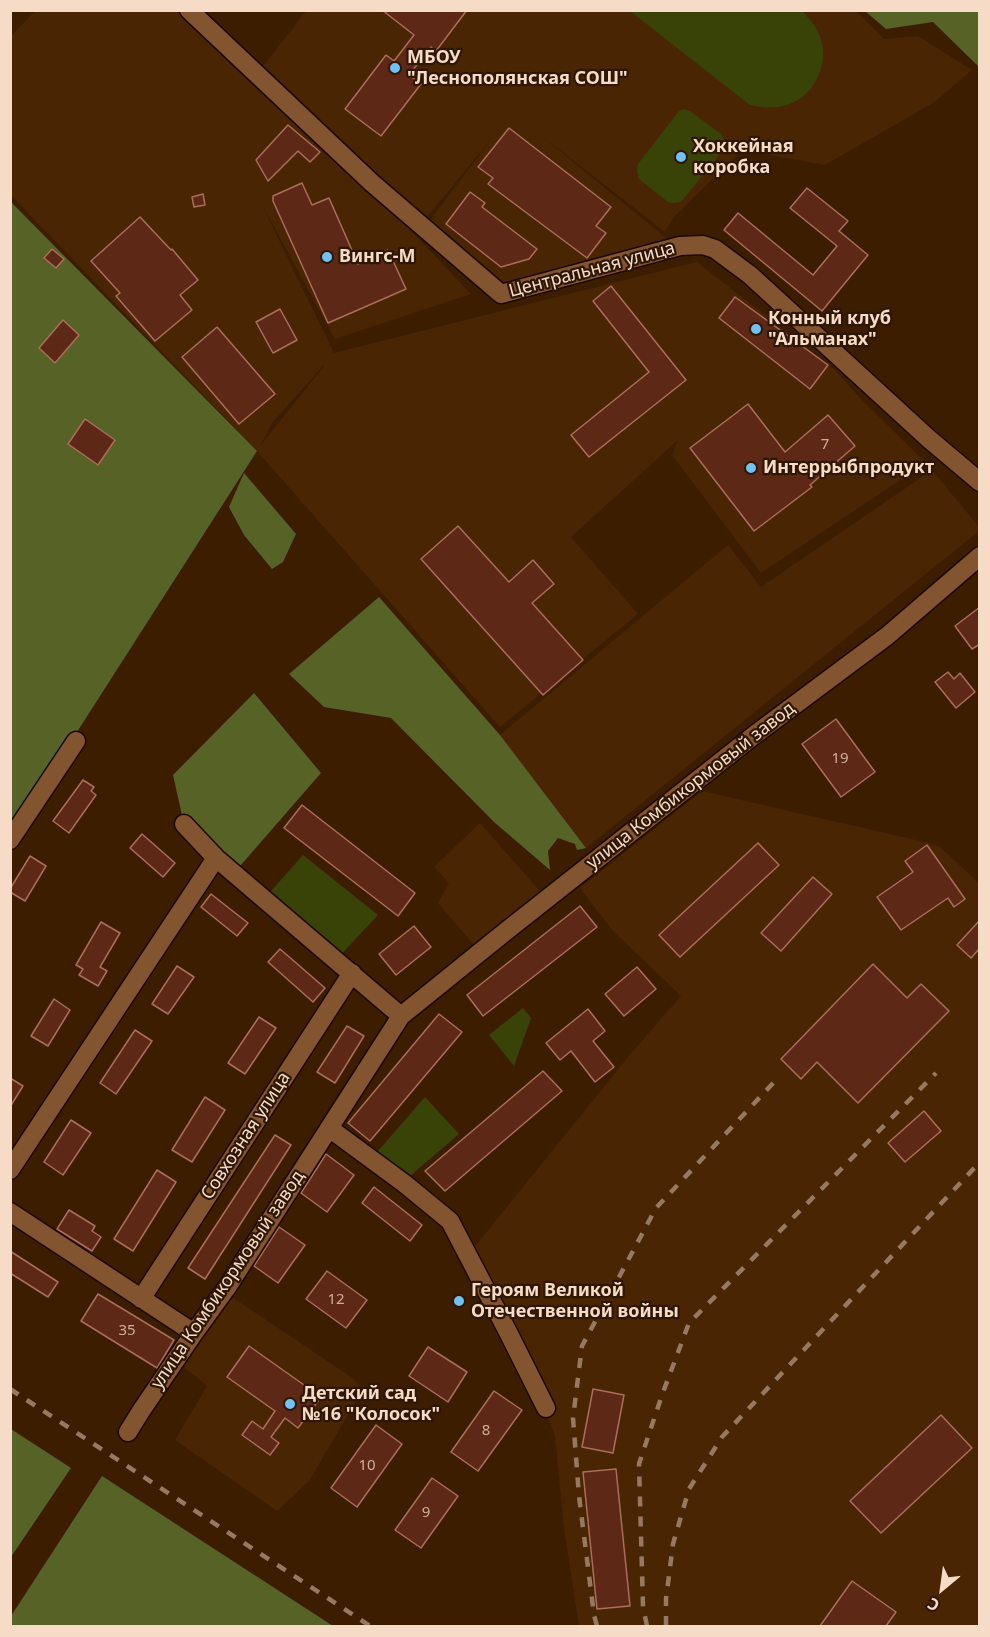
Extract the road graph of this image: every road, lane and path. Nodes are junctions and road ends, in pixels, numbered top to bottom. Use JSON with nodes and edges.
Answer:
{"nodes":[{"id":1,"x":189,"y":10,"type":"edge"},
{"id":2,"x":980,"y":482,"type":"edge"},
{"id":3,"x":980,"y":556,"type":"edge"},
{"id":4,"x":76,"y":741,"type":"dead end"},
{"id":5,"x":184,"y":824,"type":"dead end"},
{"id":6,"x":10,"y":840,"type":"edge"},
{"id":7,"x":216,"y":858,"type":"junction"},
{"id":8,"x":352,"y":973,"type":"junction"},
{"id":9,"x":401,"y":1016,"type":"junction"},
{"id":10,"x":329,"y":1128,"type":"junction"},
{"id":11,"x":10,"y":1170,"type":"edge"},
{"id":12,"x":10,"y":1212,"type":"edge"},
{"id":13,"x":141,"y":1299,"type":"junction"},
{"id":14,"x":194,"y":1333,"type":"junction"},
{"id":15,"x":546,"y":1408,"type":"dead end"},
{"id":16,"x":128,"y":1432,"type":"dead end"}],
"edges":[{"from":1,"to":2,"type":"street","name":"Центральная улица"},
{"from":3,"to":9,"type":"street","name":"улица Комбикормовый завод"},
{"from":4,"to":6,"type":"street"},
{"from":5,"to":7,"type":"street"},
{"from":7,"to":8,"type":"street"},
{"from":7,"to":11,"type":"street"},
{"from":8,"to":9,"type":"street"},
{"from":8,"to":13,"type":"street","name":"Совхозная улица"},
{"from":9,"to":10,"type":"street","name":"улица Комбикормовый завод"},
{"from":10,"to":14,"type":"street","name":"улица Комбикормовый завод"},
{"from":10,"to":15,"type":"street"},
{"from":12,"to":13,"type":"street"},
{"from":13,"to":14,"type":"street"},
{"from":14,"to":16,"type":"street","name":"улица Комбикормовый завод"}]}
